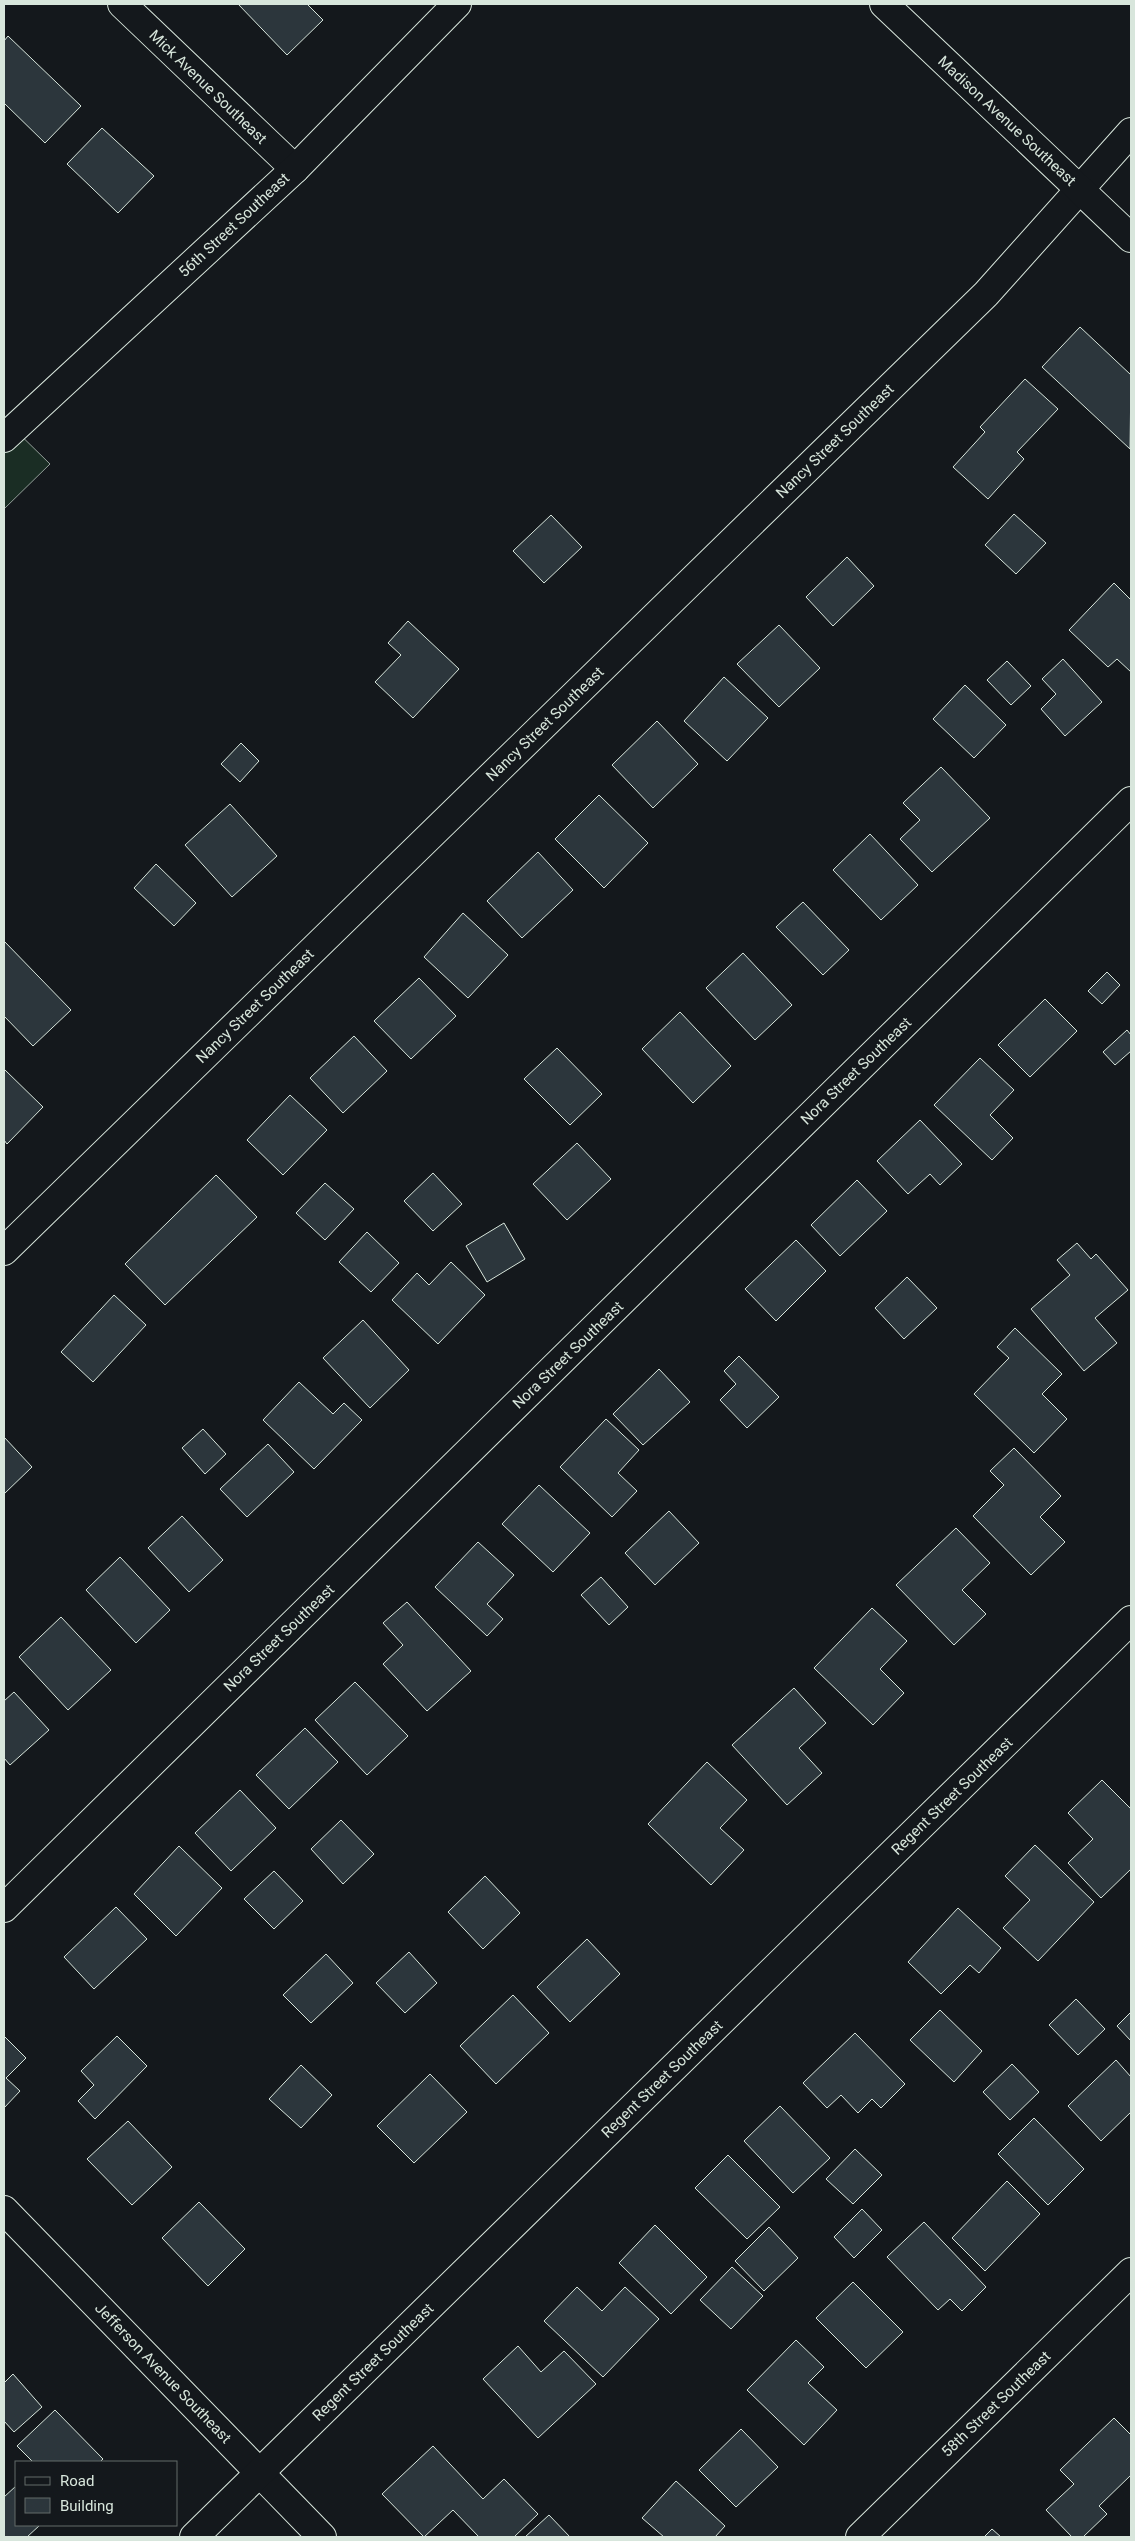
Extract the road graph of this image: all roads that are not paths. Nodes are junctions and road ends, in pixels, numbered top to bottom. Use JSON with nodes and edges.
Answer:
{"nodes":[{"id":1,"x":122,"y":4,"type":"edge"},
{"id":2,"x":457,"y":4,"type":"edge"},
{"id":3,"x":884,"y":4,"type":"edge"},
{"id":4,"x":1131,"y":132,"type":"edge"},
{"id":5,"x":295,"y":169,"type":"junction"},
{"id":6,"x":1079,"y":189,"type":"junction"},
{"id":7,"x":1131,"y":238,"type":"edge"},
{"id":8,"x":4,"y":438,"type":"edge"},
{"id":9,"x":1131,"y":801,"type":"edge"},
{"id":10,"x":4,"y":1251,"type":"edge"},
{"id":11,"x":1131,"y":1620,"type":"edge"},
{"id":12,"x":4,"y":1908,"type":"edge"},
{"id":13,"x":4,"y":2210,"type":"edge"},
{"id":14,"x":1131,"y":2272,"type":"edge"},
{"id":15,"x":260,"y":2472,"type":"junction"},
{"id":16,"x":194,"y":2537,"type":"edge"},
{"id":17,"x":322,"y":2537,"type":"edge"},
{"id":18,"x":860,"y":2537,"type":"edge"}],
"edges":[{"from":1,"to":5,"type":"street","name":"Mick Avenue Southeast"},
{"from":2,"to":5,"type":"street","name":"56th Street Southeast"},
{"from":3,"to":6,"type":"street","name":"Madison Avenue Southeast"},
{"from":4,"to":6,"type":"street","name":"Nancy Street Southeast"},
{"from":5,"to":8,"type":"street","name":"56th Street Southeast"},
{"from":6,"to":7,"type":"street","name":"Madison Avenue Southeast"},
{"from":6,"to":10,"type":"street","name":"Nancy Street Southeast"},
{"from":9,"to":12,"type":"street","name":"Nora Street Southeast"},
{"from":11,"to":15,"type":"street","name":"Regent Street Southeast"},
{"from":13,"to":15,"type":"street","name":"Jefferson Avenue Southeast"},
{"from":14,"to":18,"type":"street","name":"58th Street Southeast"},
{"from":15,"to":16,"type":"street","name":"Regent Street Southeast"},
{"from":15,"to":17,"type":"street","name":"Jefferson Avenue Southeast"}]}
